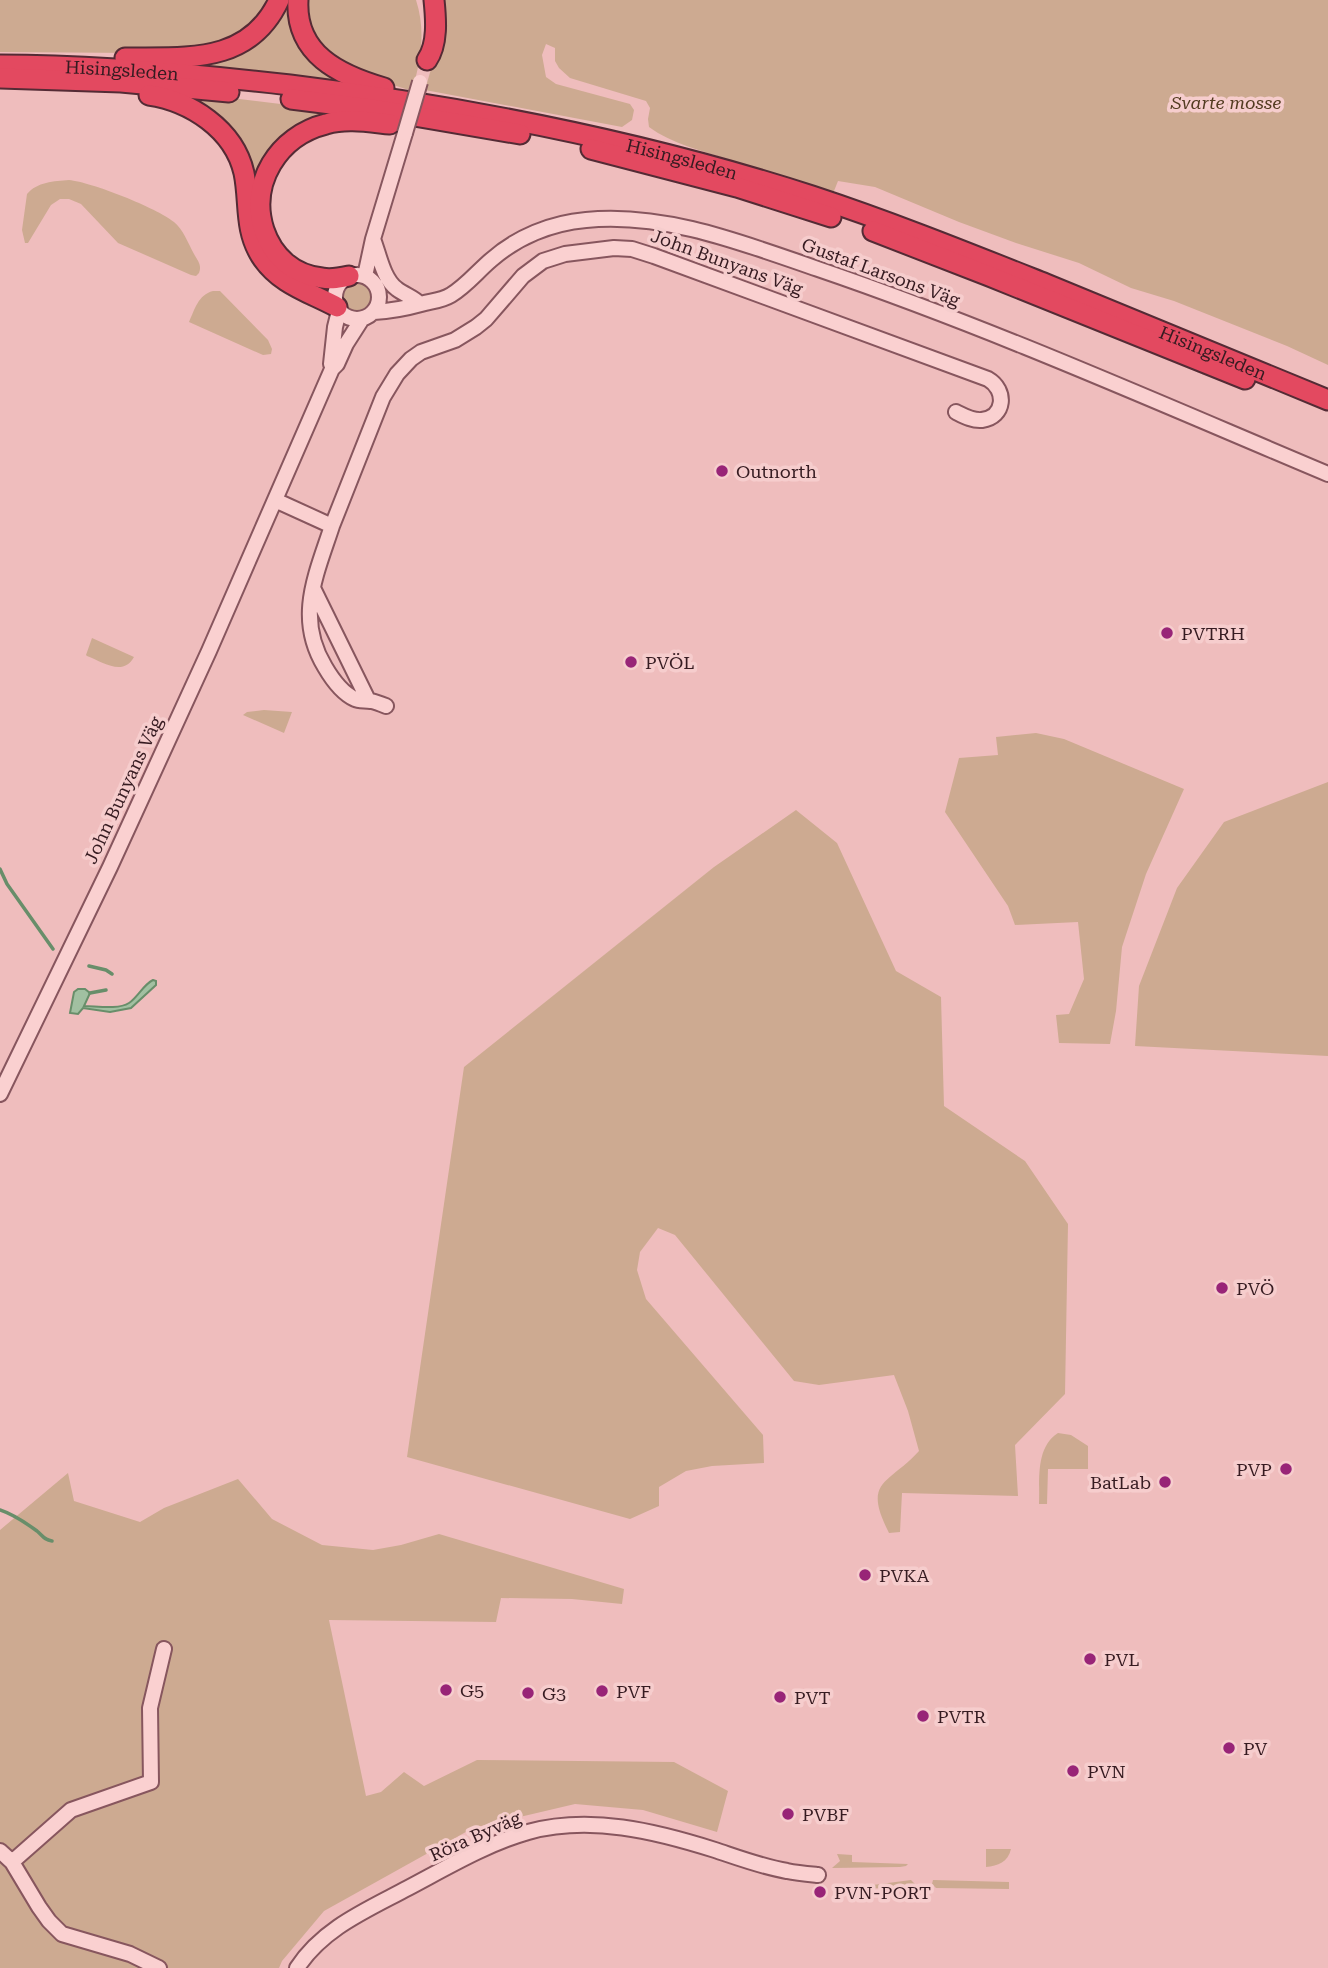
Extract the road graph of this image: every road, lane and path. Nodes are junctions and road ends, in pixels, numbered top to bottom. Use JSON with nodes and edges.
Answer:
{"nodes":[{"id":1,"x":279,"y":0,"type":"edge"},
{"id":2,"x":298,"y":0,"type":"edge"},
{"id":3,"x":422,"y":0,"type":"edge"},
{"id":4,"x":435,"y":0,"type":"edge"},
{"id":5,"x":0,"y":56,"type":"edge"},
{"id":6,"x":427,"y":60,"type":"junction"},
{"id":7,"x":0,"y":65,"type":"edge"},
{"id":8,"x":0,"y":78,"type":"edge"},
{"id":9,"x":79,"y":80,"type":"junction"},
{"id":10,"x":455,"y":108,"type":"junction"},
{"id":11,"x":523,"y":135,"type":"junction"},
{"id":12,"x":373,"y":239,"type":"junction"},
{"id":13,"x":363,"y":279,"type":"junction"},
{"id":14,"x":420,"y":304,"type":"junction"},
{"id":15,"x":338,"y":309,"type":"junction"},
{"id":16,"x":368,"y":316,"type":"junction"},
{"id":17,"x":332,"y":369,"type":"junction"},
{"id":18,"x":1328,"y":400,"type":"edge"},
{"id":19,"x":956,"y":412,"type":"dead end"},
{"id":20,"x":1328,"y":414,"type":"edge"},
{"id":21,"x":1328,"y":474,"type":"edge"},
{"id":22,"x":275,"y":500,"type":"junction"},
{"id":23,"x":332,"y":526,"type":"junction"},
{"id":24,"x":313,"y":588,"type":"junction"},
{"id":25,"x":368,"y":700,"type":"junction"},
{"id":26,"x":386,"y":706,"type":"dead end"},
{"id":27,"x":0,"y":1094,"type":"edge"},
{"id":28,"x":164,"y":1649,"type":"dead end"},
{"id":29,"x":0,"y":1851,"type":"edge"},
{"id":30,"x":12,"y":1862,"type":"junction"},
{"id":31,"x":818,"y":1875,"type":"dead end"},
{"id":32,"x":159,"y":1968,"type":"edge"},
{"id":33,"x":297,"y":1968,"type":"edge"}],
"edges":[{"from":1,"to":5,"type":"highway"},
{"from":2,"to":10,"type":"highway"},
{"from":3,"to":6,"type":"highway"},
{"from":4,"to":6,"type":"highway"},
{"from":6,"to":12,"type":"street","bridge":true},
{"from":7,"to":10,"type":"highway","name":"Hisingsleden"},
{"from":8,"to":9,"type":"highway","name":"Hisingsleden"},
{"from":9,"to":11,"type":"highway","name":"Hisingsleden"},
{"from":9,"to":15,"type":"highway"},
{"from":10,"to":18,"type":"highway","name":"Hisingsleden"},
{"from":11,"to":13,"type":"highway"},
{"from":11,"to":20,"type":"highway","name":"Hisingsleden"},
{"from":12,"to":13,"type":"street"},
{"from":12,"to":14,"type":"street"},
{"from":13,"to":14,"type":"street"},
{"from":13,"to":15,"type":"street"},
{"from":13,"to":16,"type":"street"},
{"from":14,"to":16,"type":"street","name":"Gustaf Larsons Väg"},
{"from":14,"to":21,"type":"street","name":"Gustaf Larsons Väg"},
{"from":15,"to":16,"type":"street"},
{"from":15,"to":17,"type":"street","name":"John Bunyans Väg"},
{"from":16,"to":17,"type":"street","name":"John Bunyans Väg"},
{"from":17,"to":22,"type":"street","name":"John Bunyans Väg"},
{"from":19,"to":23,"type":"street","name":"John Bunyans Väg"},
{"from":22,"to":23,"type":"street"},
{"from":22,"to":27,"type":"street","name":"John Bunyans Väg"},
{"from":23,"to":24,"type":"street","name":"John Bunyans Väg"},
{"from":24,"to":25,"type":"street"},
{"from":24,"to":25,"type":"street","name":"John Bunyans Väg"},
{"from":25,"to":26,"type":"street","name":"John Bunyans Väg"},
{"from":28,"to":30,"type":"street"},
{"from":29,"to":30,"type":"street"},
{"from":30,"to":32,"type":"street"},
{"from":31,"to":33,"type":"street","name":"Röra Byväg"}]}
